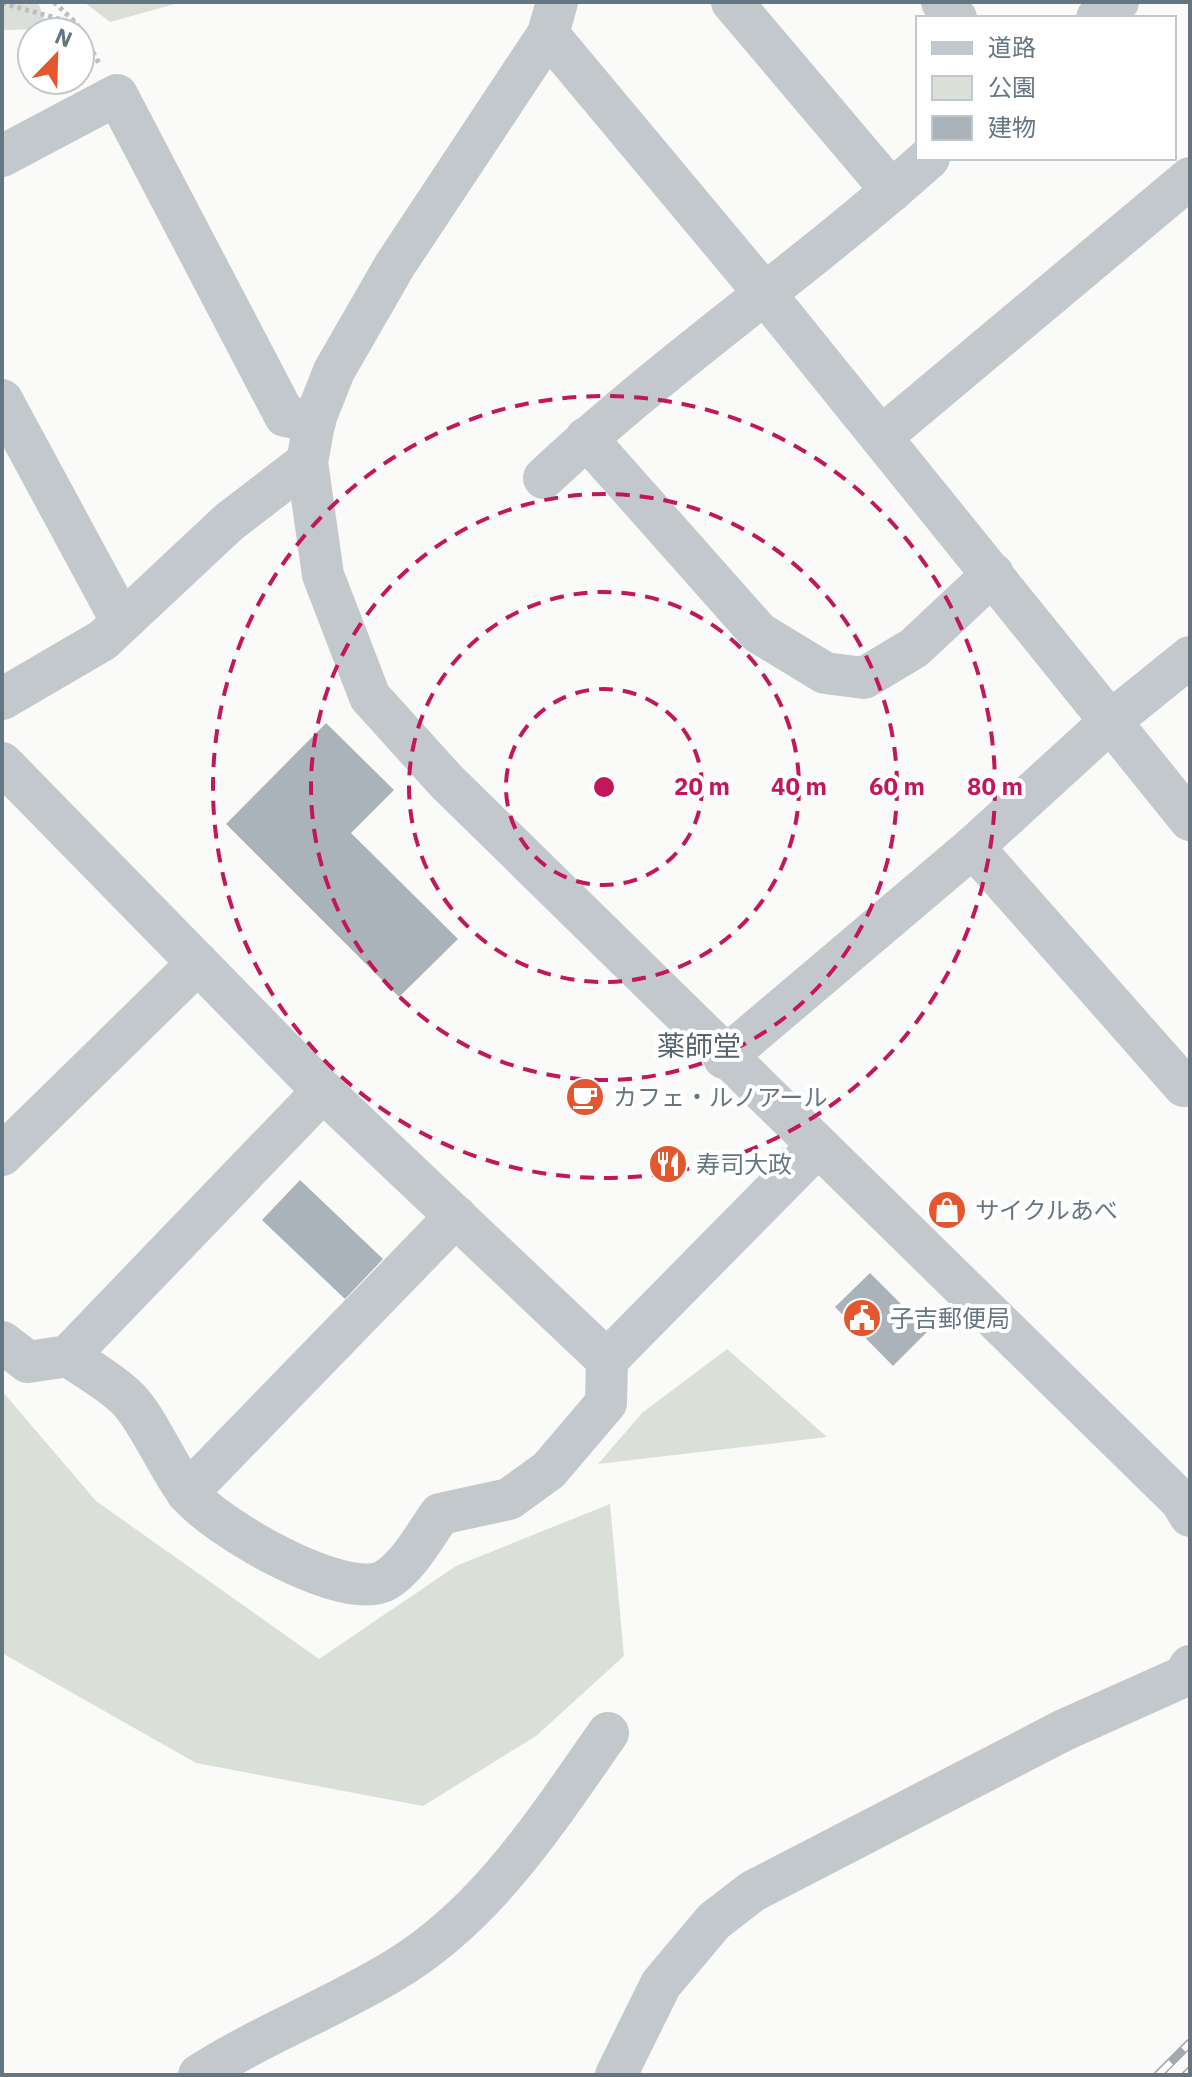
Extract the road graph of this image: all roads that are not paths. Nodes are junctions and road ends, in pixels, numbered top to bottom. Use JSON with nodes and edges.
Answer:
{"nodes":[{"id":1,"x":732,"y":2,"type":"edge"},
{"id":2,"x":1118,"y":2,"type":"edge"},
{"id":3,"x":1100,"y":16,"type":"edge"},
{"id":4,"x":552,"y":18,"type":"edge"},
{"id":5,"x":2,"y":156,"type":"edge"},
{"id":6,"x":927,"y":160,"type":"edge"},
{"id":7,"x":1190,"y":178,"type":"edge"},
{"id":8,"x":892,"y":191,"type":"junction"},
{"id":9,"x":766,"y":295,"type":"junction"},
{"id":10,"x":5,"y":412,"type":"edge"},
{"id":11,"x":315,"y":422,"type":"junction"},
{"id":12,"x":881,"y":437,"type":"junction"},
{"id":13,"x":586,"y":438,"type":"junction"},
{"id":14,"x":307,"y":462,"type":"junction"},
{"id":15,"x":544,"y":478,"type":"dead end"},
{"id":16,"x":993,"y":574,"type":"junction"},
{"id":17,"x":122,"y":622,"type":"junction"},
{"id":18,"x":1190,"y":657,"type":"edge"},
{"id":19,"x":2,"y":699,"type":"edge"},
{"id":20,"x":1112,"y":720,"type":"junction"},
{"id":21,"x":2,"y":763,"type":"edge"},
{"id":22,"x":1190,"y":820,"type":"edge"},
{"id":23,"x":973,"y":847,"type":"junction"},
{"id":24,"x":198,"y":963,"type":"junction"},
{"id":25,"x":724,"y":1058,"type":"junction"},
{"id":26,"x":1190,"y":1081,"type":"edge"},
{"id":27,"x":323,"y":1091,"type":"junction"},
{"id":28,"x":817,"y":1147,"type":"junction"},
{"id":29,"x":2,"y":1155,"type":"edge"},
{"id":30,"x":456,"y":1216,"type":"junction"},
{"id":31,"x":2,"y":1342,"type":"edge"},
{"id":32,"x":68,"y":1356,"type":"junction"},
{"id":33,"x":607,"y":1360,"type":"junction"},
{"id":34,"x":187,"y":1493,"type":"junction"},
{"id":35,"x":1190,"y":1516,"type":"edge"},
{"id":36,"x":1190,"y":1666,"type":"edge"},
{"id":37,"x":608,"y":1733,"type":"dead end"},
{"id":38,"x":199,"y":2075,"type":"edge"},
{"id":39,"x":616,"y":2075,"type":"edge"}],
"edges":[{"from":1,"to":8,"type":"street"},
{"from":2,"to":3,"type":"street"},
{"from":4,"to":9,"type":"street"},
{"from":4,"to":11,"type":"street"},
{"from":5,"to":11,"type":"street"},
{"from":6,"to":8,"type":"street"},
{"from":7,"to":12,"type":"street"},
{"from":8,"to":9,"type":"street"},
{"from":9,"to":12,"type":"street"},
{"from":9,"to":13,"type":"street"},
{"from":10,"to":17,"type":"street"},
{"from":11,"to":14,"type":"street"},
{"from":12,"to":16,"type":"street"},
{"from":13,"to":15,"type":"street"},
{"from":13,"to":16,"type":"street"},
{"from":14,"to":17,"type":"street"},
{"from":14,"to":25,"type":"street"},
{"from":16,"to":20,"type":"street"},
{"from":17,"to":19,"type":"street"},
{"from":18,"to":20,"type":"street"},
{"from":20,"to":22,"type":"street"},
{"from":20,"to":23,"type":"street"},
{"from":21,"to":24,"type":"street"},
{"from":23,"to":25,"type":"street"},
{"from":23,"to":26,"type":"street"},
{"from":24,"to":27,"type":"street"},
{"from":24,"to":29,"type":"street"},
{"from":25,"to":28,"type":"street"},
{"from":27,"to":30,"type":"street"},
{"from":27,"to":32,"type":"street"},
{"from":28,"to":33,"type":"street"},
{"from":28,"to":35,"type":"street"},
{"from":30,"to":33,"type":"street"},
{"from":30,"to":34,"type":"street"},
{"from":31,"to":32,"type":"street"},
{"from":32,"to":34,"type":"street"},
{"from":33,"to":34,"type":"street"},
{"from":36,"to":39,"type":"street"},
{"from":37,"to":38,"type":"street"}]}
